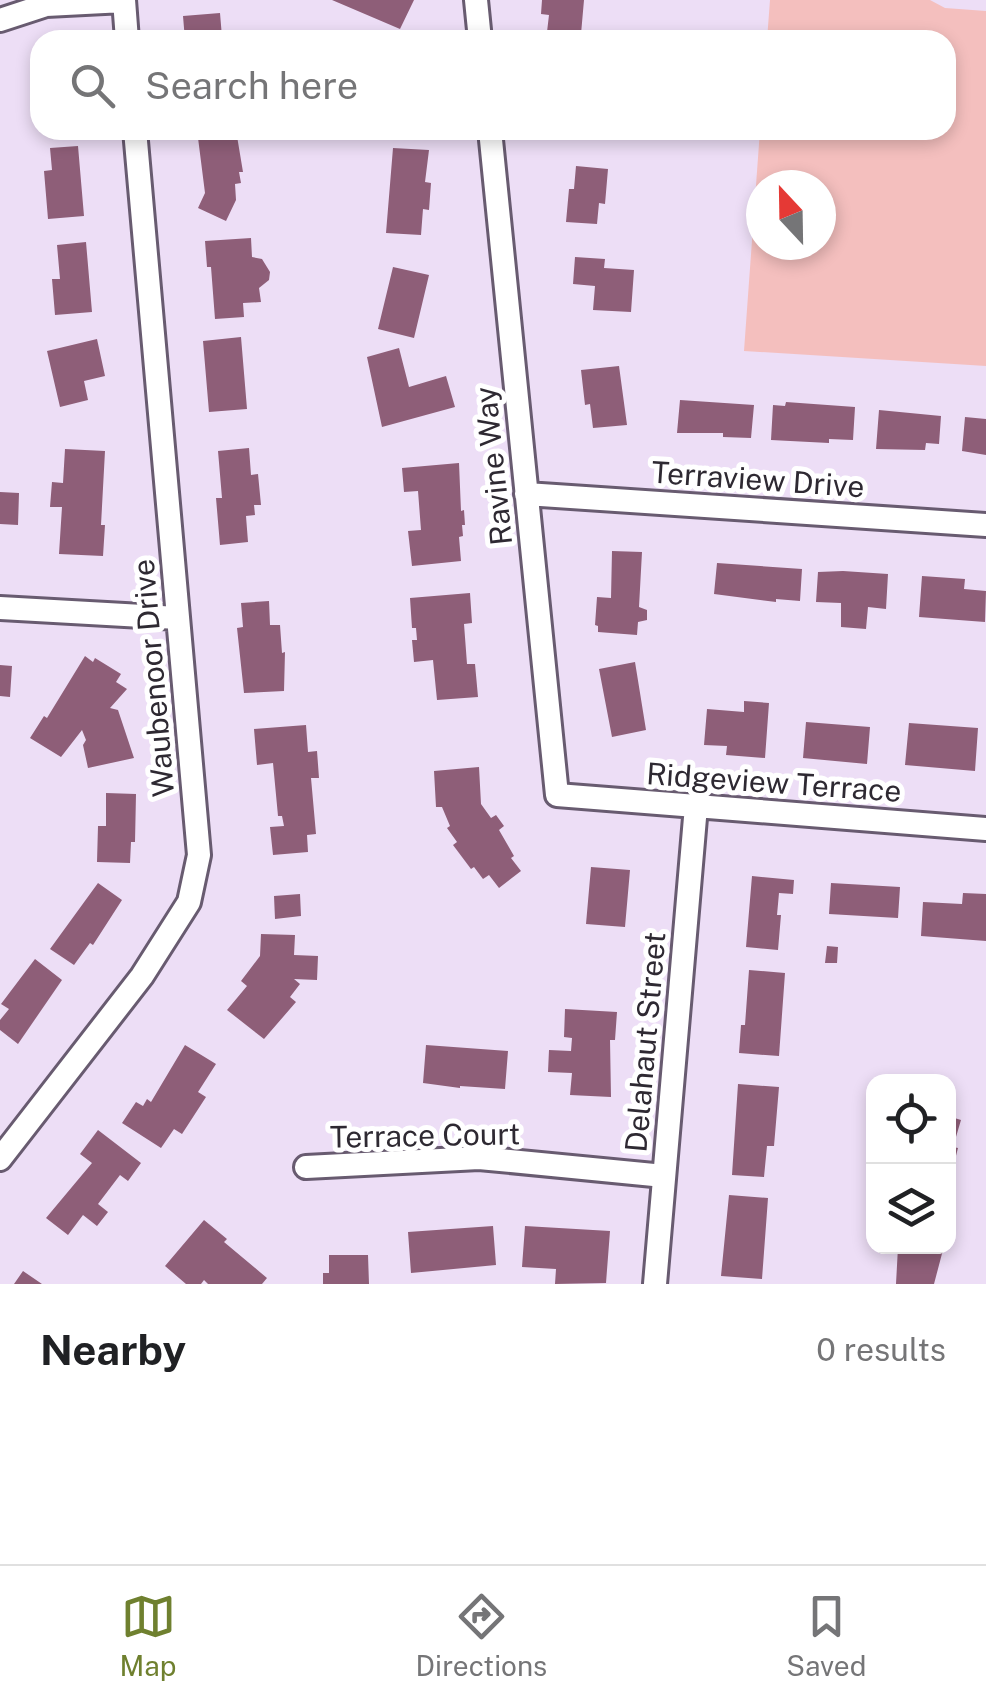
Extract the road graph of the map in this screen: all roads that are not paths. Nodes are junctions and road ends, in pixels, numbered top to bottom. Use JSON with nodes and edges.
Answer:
{"nodes":[{"id":1,"x":124,"y":0,"type":"edge"},
{"id":2,"x":476,"y":0,"type":"edge"},
{"id":3,"x":0,"y":20,"type":"edge"},
{"id":4,"x":126,"y":30,"type":"edge"},
{"id":5,"x":479,"y":30,"type":"edge"},
{"id":6,"x":136,"y":140,"type":"edge"},
{"id":7,"x":491,"y":140,"type":"edge"},
{"id":8,"x":526,"y":494,"type":"junction"},
{"id":9,"x":986,"y":525,"type":"edge"},
{"id":10,"x":0,"y":608,"type":"edge"},
{"id":11,"x":178,"y":618,"type":"junction"},
{"id":12,"x":557,"y":795,"type":"joint"},
{"id":13,"x":696,"y":806,"type":"junction"},
{"id":14,"x":986,"y":828,"type":"edge"},
{"id":15,"x":0,"y":1159,"type":"edge"},
{"id":16,"x":306,"y":1167,"type":"dead end"},
{"id":17,"x":664,"y":1176,"type":"junction"},
{"id":18,"x":654,"y":1284,"type":"edge"}],
"edges":[{"from":1,"to":3,"type":"street"},
{"from":1,"to":4,"type":"street"},
{"from":2,"to":5,"type":"street"},
{"from":6,"to":11,"type":"street","name":"Waubenoor Drive"},
{"from":7,"to":8,"type":"street","name":"Ravine Way"},
{"from":8,"to":9,"type":"street","name":"Terraview Drive"},
{"from":8,"to":12,"type":"street","name":"Ravine Way"},
{"from":10,"to":11,"type":"street"},
{"from":11,"to":15,"type":"street","name":"Waubenoor Drive"},
{"from":12,"to":13,"type":"street","name":"Ridgeview Terrace"},
{"from":13,"to":14,"type":"street","name":"Ridgeview Terrace"},
{"from":13,"to":17,"type":"street","name":"Delahaut Street"},
{"from":16,"to":17,"type":"street","name":"Terrace Court"},
{"from":17,"to":18,"type":"street","name":"Delahaut Street"}]}
